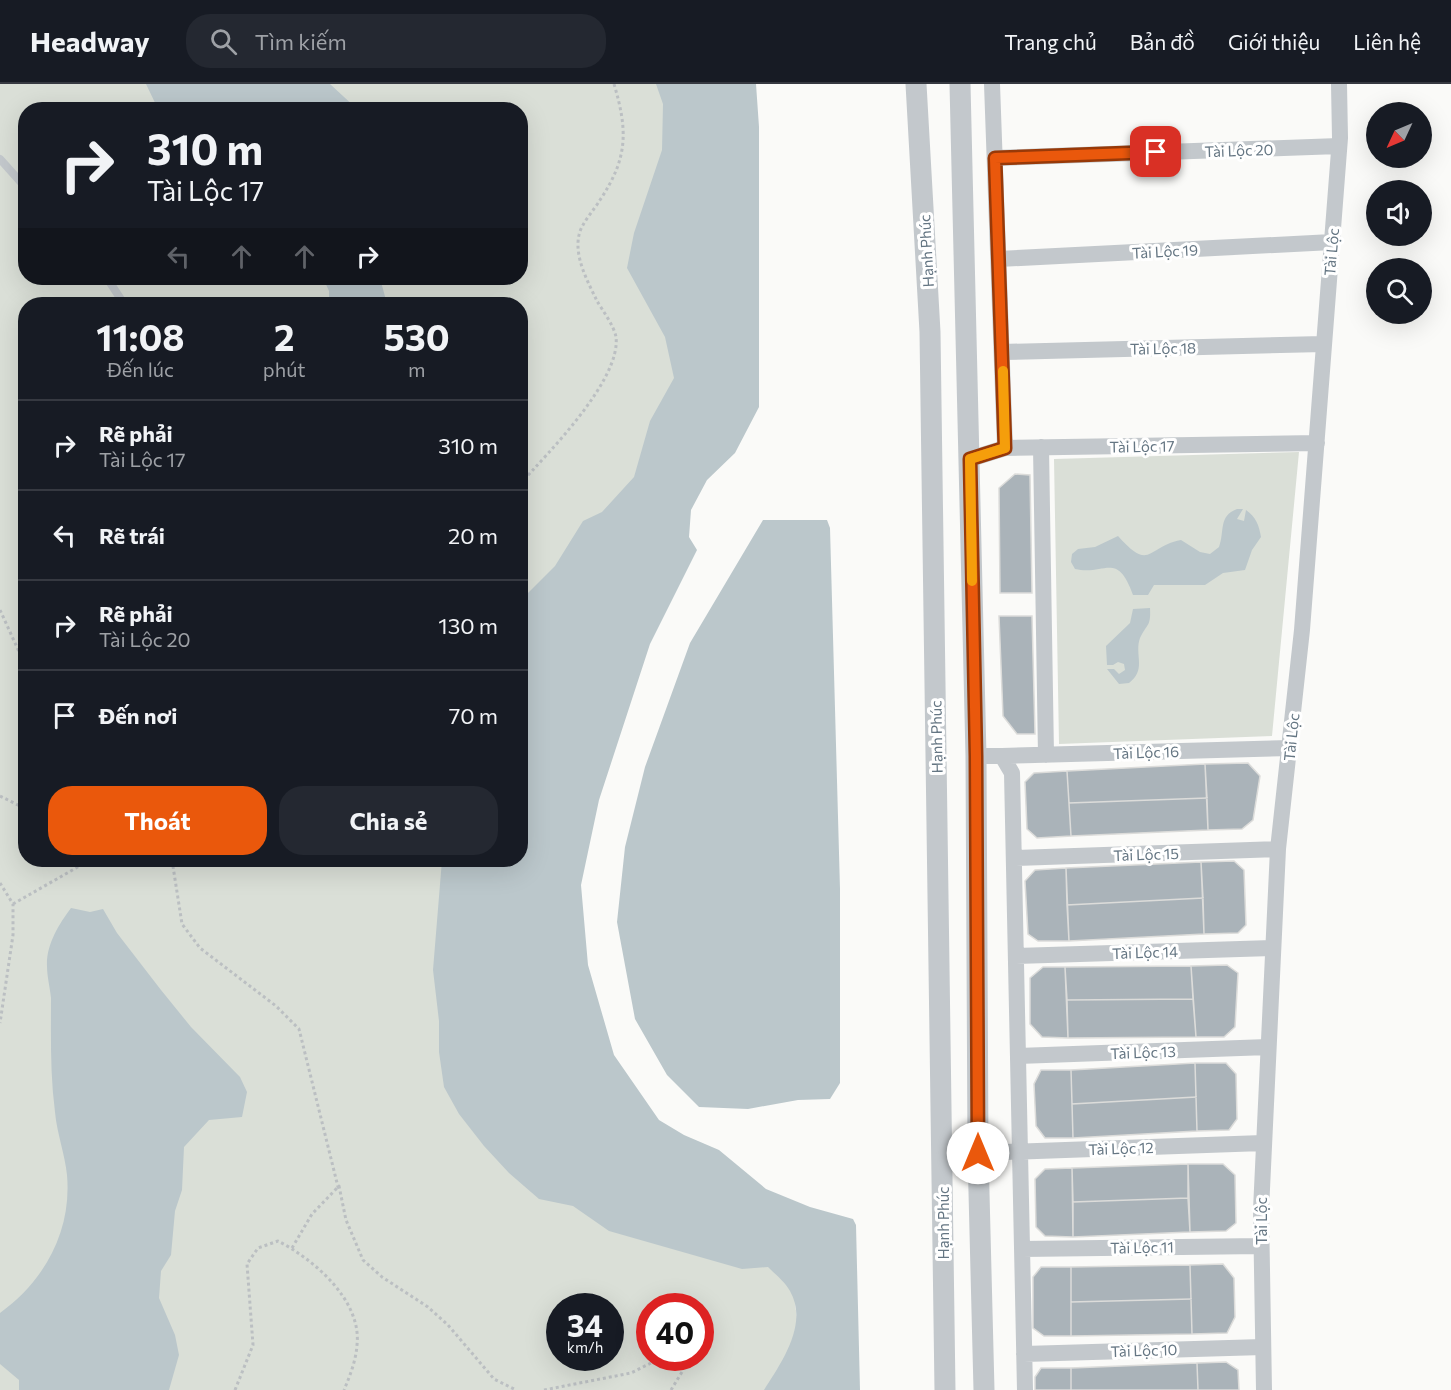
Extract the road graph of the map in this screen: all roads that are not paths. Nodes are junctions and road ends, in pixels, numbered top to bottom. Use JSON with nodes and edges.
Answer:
{"nodes":[{"id":1,"x":916,"y":84,"type":"edge"},
{"id":2,"x":960,"y":84,"type":"edge"},
{"id":3,"x":992,"y":84,"type":"edge"},
{"id":4,"x":1339,"y":84,"type":"edge"},
{"id":5,"x":1339,"y":146,"type":"junction"},
{"id":6,"x":995,"y":158,"type":"junction"},
{"id":7,"x":0,"y":159,"type":"edge"},
{"id":8,"x":18,"y":179,"type":"edge"},
{"id":9,"x":1332,"y":242,"type":"junction"},
{"id":10,"x":999,"y":259,"type":"junction"},
{"id":11,"x":1323,"y":344,"type":"junction"},
{"id":12,"x":1003,"y":352,"type":"junction"},
{"id":13,"x":1317,"y":443,"type":"junction"},
{"id":14,"x":1041,"y":447,"type":"junction"},
{"id":15,"x":1005,"y":448,"type":"junction"},
{"id":16,"x":970,"y":459,"type":"junction"},
{"id":17,"x":932,"y":471,"type":"junction"},
{"id":18,"x":1290,"y":747,"type":"junction"},
{"id":19,"x":1046,"y":755,"type":"junction"},
{"id":20,"x":976,"y":756,"type":"junction"},
{"id":21,"x":1002,"y":756,"type":"junction"},
{"id":22,"x":1278,"y":849,"type":"junction"},
{"id":23,"x":1014,"y":858,"type":"junction"},
{"id":24,"x":1273,"y":948,"type":"junction"},
{"id":25,"x":1016,"y":956,"type":"junction"},
{"id":26,"x":1268,"y":1047,"type":"junction"},
{"id":27,"x":1018,"y":1056,"type":"junction"},
{"id":28,"x":1263,"y":1143,"type":"junction"},
{"id":29,"x":1020,"y":1152,"type":"junction"},
{"id":30,"x":978,"y":1153,"type":"junction"},
{"id":31,"x":943,"y":1154,"type":"junction"},
{"id":32,"x":1261,"y":1246,"type":"junction"},
{"id":33,"x":1022,"y":1249,"type":"junction"},
{"id":34,"x":1263,"y":1347,"type":"junction"},
{"id":35,"x":1024,"y":1353,"type":"junction"},
{"id":36,"x":945,"y":1390,"type":"edge"},
{"id":37,"x":984,"y":1390,"type":"edge"},
{"id":38,"x":1025,"y":1390,"type":"edge"},
{"id":39,"x":1264,"y":1390,"type":"edge"}],
"edges":[{"from":1,"to":17,"type":"street","name":"Hạnh Phúc"},
{"from":2,"to":16,"type":"street"},
{"from":3,"to":6,"type":"street"},
{"from":4,"to":5,"type":"street","name":"Tài Lộc"},
{"from":5,"to":6,"type":"street","name":"Tài Lộc 20"},
{"from":5,"to":9,"type":"street","name":"Tài Lộc"},
{"from":6,"to":10,"type":"street"},
{"from":7,"to":8,"type":"lane"},
{"from":9,"to":10,"type":"street","name":"Tài Lộc 19"},
{"from":9,"to":11,"type":"street","name":"Tài Lộc"},
{"from":10,"to":12,"type":"street"},
{"from":11,"to":12,"type":"street","name":"Tài Lộc 18"},
{"from":11,"to":13,"type":"street","name":"Tài Lộc"},
{"from":12,"to":15,"type":"street"},
{"from":13,"to":14,"type":"street","name":"Tài Lộc 17"},
{"from":13,"to":18,"type":"street","name":"Tài Lộc"},
{"from":14,"to":15,"type":"street","name":"Tài Lộc 17"},
{"from":14,"to":19,"type":"street"},
{"from":15,"to":16,"type":"street","name":"Tài Lộc 17"},
{"from":16,"to":17,"type":"street"},
{"from":16,"to":20,"type":"street"},
{"from":17,"to":31,"type":"street","name":"Hạnh Phúc"},
{"from":18,"to":19,"type":"street","name":"Tài Lộc 16"},
{"from":18,"to":22,"type":"street","name":"Tài Lộc"},
{"from":19,"to":21,"type":"street","name":"Tài Lộc 16"},
{"from":20,"to":21,"type":"street","name":"Tài Lộc 16"},
{"from":20,"to":30,"type":"street"},
{"from":21,"to":23,"type":"street"},
{"from":22,"to":23,"type":"street","name":"Tài Lộc 15"},
{"from":22,"to":24,"type":"street","name":"Tài Lộc"},
{"from":23,"to":25,"type":"street"},
{"from":24,"to":25,"type":"street","name":"Tài Lộc 14"},
{"from":24,"to":26,"type":"street","name":"Tài Lộc"},
{"from":25,"to":27,"type":"street"},
{"from":26,"to":27,"type":"street","name":"Tài Lộc 13"},
{"from":26,"to":28,"type":"street","name":"Tài Lộc"},
{"from":27,"to":29,"type":"street"},
{"from":28,"to":29,"type":"street","name":"Tài Lộc 12"},
{"from":28,"to":32,"type":"street","name":"Tài Lộc"},
{"from":29,"to":30,"type":"street","name":"Tài Lộc 12"},
{"from":29,"to":33,"type":"street"},
{"from":30,"to":31,"type":"street"},
{"from":30,"to":37,"type":"street"},
{"from":31,"to":36,"type":"street","name":"Hạnh Phúc"},
{"from":32,"to":33,"type":"street","name":"Tài Lộc 11"},
{"from":32,"to":34,"type":"street","name":"Tài Lộc"},
{"from":33,"to":35,"type":"street"},
{"from":34,"to":35,"type":"street","name":"Tài Lộc 10"},
{"from":34,"to":39,"type":"street","name":"Tài Lộc"},
{"from":35,"to":38,"type":"street"}]}
